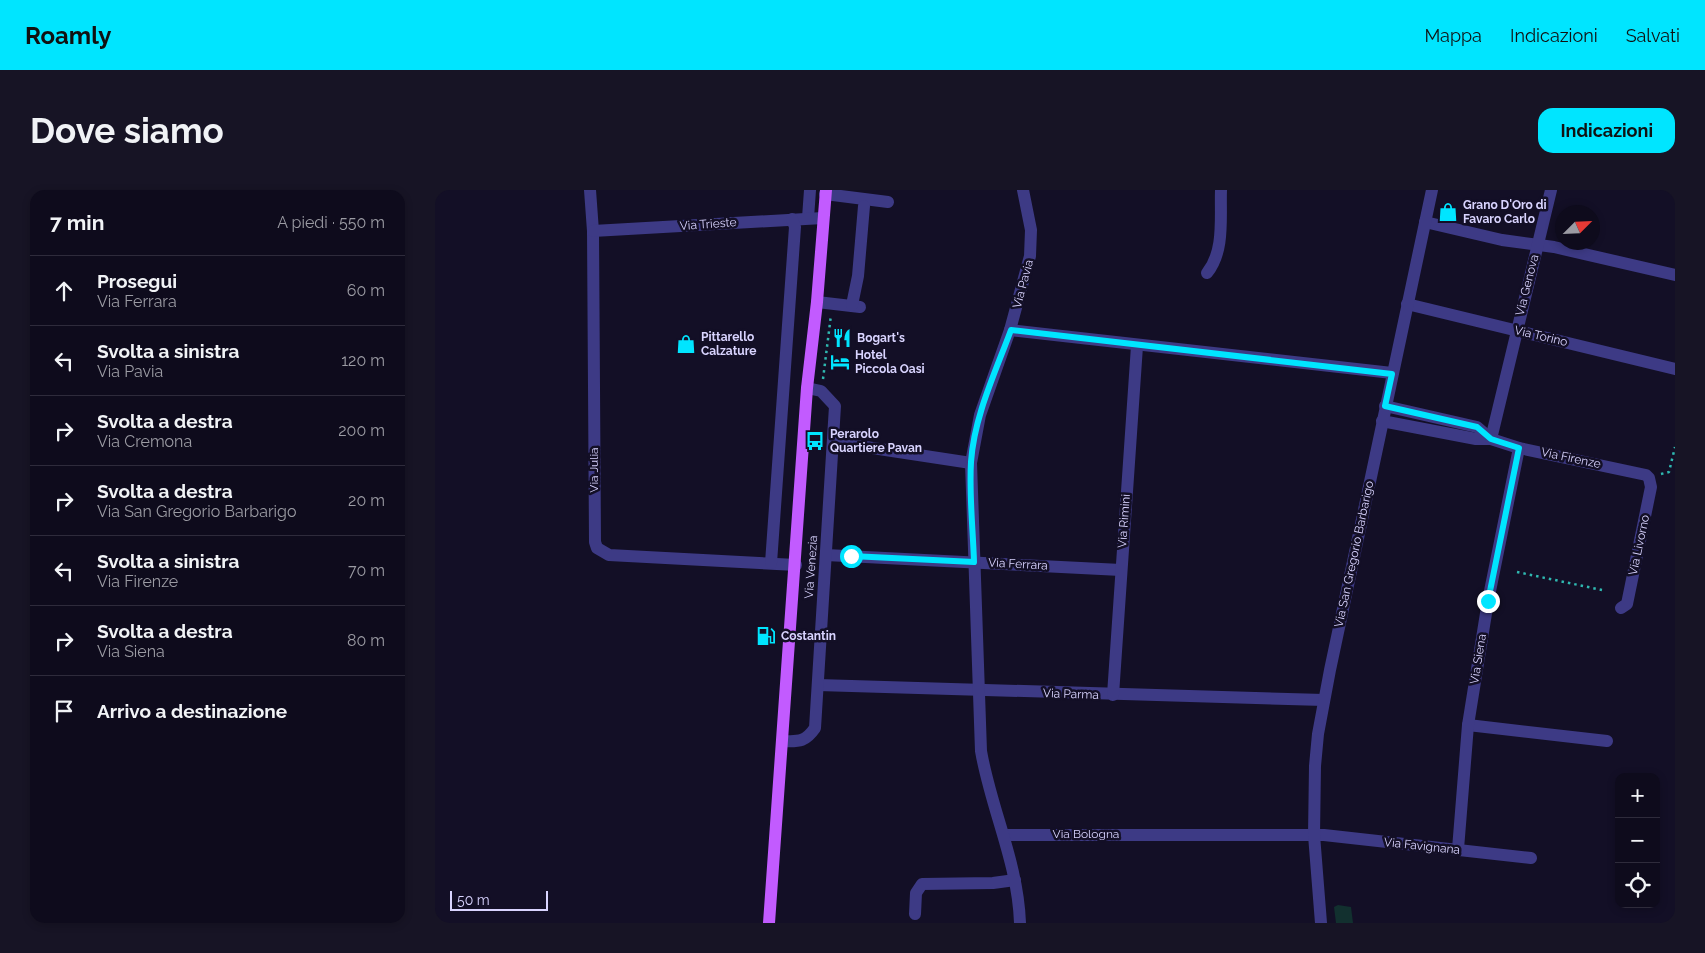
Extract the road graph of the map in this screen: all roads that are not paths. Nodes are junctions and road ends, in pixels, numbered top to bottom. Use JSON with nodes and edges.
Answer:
{"nodes":[{"id":1,"x":590,"y":190,"type":"edge"},
{"id":2,"x":810,"y":190,"type":"edge"},
{"id":3,"x":1023,"y":190,"type":"edge"},
{"id":4,"x":1221,"y":190,"type":"edge"},
{"id":5,"x":1432,"y":190,"type":"edge"},
{"id":6,"x":1551,"y":190,"type":"edge"},
{"id":7,"x":825,"y":192,"type":"edge"},
{"id":8,"x":888,"y":202,"type":"dead end"},
{"id":9,"x":864,"y":206,"type":"dead end"},
{"id":10,"x":808,"y":218,"type":"junction"},
{"id":11,"x":823,"y":218,"type":"junction"},
{"id":12,"x":791,"y":219,"type":"junction"},
{"id":13,"x":1425,"y":222,"type":"junction"},
{"id":14,"x":593,"y":231,"type":"junction"},
{"id":15,"x":1537,"y":246,"type":"junction"},
{"id":16,"x":1207,"y":273,"type":"dead end"},
{"id":17,"x":1675,"y":275,"type":"edge"},
{"id":18,"x":817,"y":302,"type":"junction"},
{"id":19,"x":1407,"y":304,"type":"junction"},
{"id":20,"x":1011,"y":330,"type":"junction"},
{"id":21,"x":1516,"y":330,"type":"junction"},
{"id":22,"x":1137,"y":346,"type":"junction"},
{"id":23,"x":1675,"y":369,"type":"edge"},
{"id":24,"x":1392,"y":374,"type":"junction"},
{"id":25,"x":807,"y":388,"type":"junction"},
{"id":26,"x":1385,"y":406,"type":"junction"},
{"id":27,"x":1382,"y":421,"type":"junction"},
{"id":28,"x":1491,"y":439,"type":"junction"},
{"id":29,"x":833,"y":442,"type":"junction"},
{"id":30,"x":1519,"y":448,"type":"junction"},
{"id":31,"x":971,"y":463,"type":"junction"},
{"id":32,"x":1655,"y":476,"type":"joint"},
{"id":33,"x":826,"y":555,"type":"junction"},
{"id":34,"x":974,"y":562,"type":"junction"},
{"id":35,"x":771,"y":563,"type":"junction"},
{"id":36,"x":796,"y":565,"type":"junction"},
{"id":37,"x":1121,"y":570,"type":"junction"},
{"id":38,"x":1621,"y":608,"type":"dead end"},
{"id":39,"x":818,"y":686,"type":"junction"},
{"id":40,"x":979,"y":691,"type":"junction"},
{"id":41,"x":1113,"y":695,"type":"junction"},
{"id":42,"x":1324,"y":700,"type":"junction"},
{"id":43,"x":1468,"y":724,"type":"junction"},
{"id":44,"x":783,"y":741,"type":"junction"},
{"id":45,"x":1607,"y":741,"type":"dead end"},
{"id":46,"x":1005,"y":835,"type":"junction"},
{"id":47,"x":1314,"y":835,"type":"junction"},
{"id":48,"x":1458,"y":849,"type":"junction"},
{"id":49,"x":1531,"y":858,"type":"dead end"},
{"id":50,"x":1015,"y":880,"type":"junction"},
{"id":51,"x":915,"y":914,"type":"dead end"},
{"id":52,"x":769,"y":923,"type":"edge"},
{"id":53,"x":1020,"y":923,"type":"edge"},
{"id":54,"x":1321,"y":923,"type":"edge"}],
"edges":[{"from":1,"to":14,"type":"street","name":"Via Julia"},
{"from":2,"to":10,"type":"street"},
{"from":3,"to":20,"type":"street","name":"Via Pavia"},
{"from":4,"to":16,"type":"street"},
{"from":5,"to":13,"type":"street","name":"Via San Gregorio Barbarigo"},
{"from":6,"to":15,"type":"street","name":"Via Genova"},
{"from":7,"to":8,"type":"street"},
{"from":7,"to":11,"type":"main road","name":"Via Venezia"},
{"from":9,"to":18,"type":"street"},
{"from":10,"to":11,"type":"street","name":"Via Trieste"},
{"from":10,"to":12,"type":"street","name":"Via Trieste"},
{"from":11,"to":18,"type":"main road","name":"Via Venezia"},
{"from":12,"to":14,"type":"street","name":"Via Trieste"},
{"from":12,"to":35,"type":"street"},
{"from":13,"to":15,"type":"street"},
{"from":13,"to":19,"type":"street","name":"Via San Gregorio Barbarigo"},
{"from":14,"to":35,"type":"street","name":"Via Julia"},
{"from":15,"to":17,"type":"street"},
{"from":15,"to":21,"type":"street","name":"Via Genova"},
{"from":18,"to":25,"type":"main road","name":"Via Venezia"},
{"from":19,"to":21,"type":"street","name":"Via Torino"},
{"from":19,"to":24,"type":"street","name":"Via San Gregorio Barbarigo"},
{"from":20,"to":22,"type":"street"},
{"from":20,"to":31,"type":"street","name":"Via Pavia"},
{"from":21,"to":23,"type":"street","name":"Via Torino"},
{"from":21,"to":28,"type":"street","name":"Via Genova"},
{"from":22,"to":24,"type":"street"},
{"from":22,"to":37,"type":"street","name":"Via Rimini"},
{"from":24,"to":26,"type":"street","name":"Via San Gregorio Barbarigo"},
{"from":25,"to":29,"type":"street","name":"Via Venezia"},
{"from":25,"to":36,"type":"main road","name":"Via Venezia"},
{"from":26,"to":27,"type":"street","name":"Via San Gregorio Barbarigo"},
{"from":26,"to":28,"type":"street","name":"Via Firenze"},
{"from":27,"to":28,"type":"street","name":"Via Firenze"},
{"from":27,"to":42,"type":"street","name":"Via San Gregorio Barbarigo"},
{"from":28,"to":30,"type":"street","name":"Via Firenze"},
{"from":29,"to":31,"type":"street"},
{"from":29,"to":33,"type":"street","name":"Via Venezia"},
{"from":30,"to":32,"type":"street","name":"Via Firenze"},
{"from":30,"to":43,"type":"street","name":"Via Siena"},
{"from":31,"to":34,"type":"street","name":"Via Pavia"},
{"from":32,"to":38,"type":"street","name":"Via Livorno"},
{"from":33,"to":34,"type":"street","name":"Via Ferrara"},
{"from":33,"to":39,"type":"street","name":"Via Venezia"},
{"from":34,"to":37,"type":"street","name":"Via Ferrara"},
{"from":34,"to":40,"type":"street","name":"Via Pavia"},
{"from":35,"to":36,"type":"street","name":"Via Julia"},
{"from":36,"to":44,"type":"main road","name":"Via Venezia"},
{"from":37,"to":41,"type":"street","name":"Via Rimini"},
{"from":39,"to":40,"type":"street","name":"Via Parma"},
{"from":39,"to":44,"type":"street","name":"Via Venezia"},
{"from":40,"to":41,"type":"street","name":"Via Parma"},
{"from":40,"to":46,"type":"street"},
{"from":41,"to":42,"type":"street","name":"Via Parma"},
{"from":42,"to":47,"type":"street","name":"Via San Gregorio Barbarigo"},
{"from":43,"to":45,"type":"street"},
{"from":43,"to":48,"type":"street","name":"Via Siena"},
{"from":44,"to":52,"type":"main road","name":"Via Venezia"},
{"from":46,"to":47,"type":"street","name":"Via Bologna"},
{"from":46,"to":50,"type":"street"},
{"from":47,"to":48,"type":"street","name":"Via Favignana"},
{"from":47,"to":54,"type":"street","name":"Via San Gregorio Barbarigo"},
{"from":48,"to":49,"type":"street","name":"Via Favignana"},
{"from":50,"to":51,"type":"street"},
{"from":50,"to":53,"type":"street"}]}
